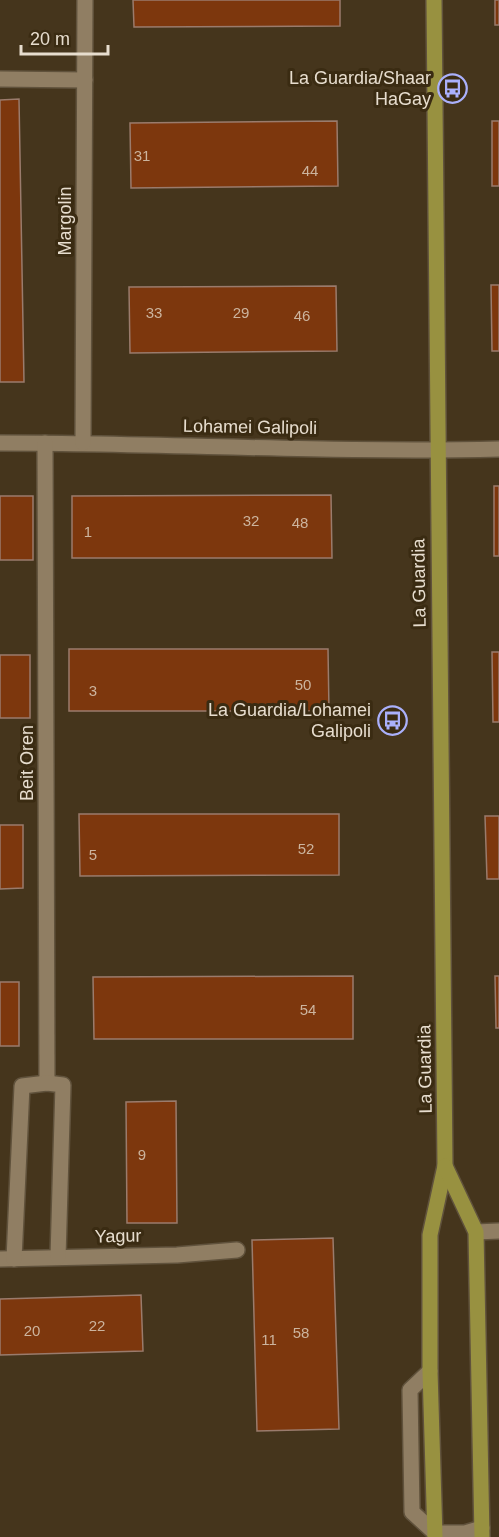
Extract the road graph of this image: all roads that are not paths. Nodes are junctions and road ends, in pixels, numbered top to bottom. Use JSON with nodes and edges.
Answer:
{"nodes":[{"id":1,"x":86,"y":0,"type":"edge"},
{"id":2,"x":435,"y":0,"type":"edge"},
{"id":3,"x":0,"y":79,"type":"edge"},
{"id":4,"x":85,"y":80,"type":"junction"},
{"id":5,"x":83,"y":442,"type":"junction"},
{"id":6,"x":0,"y":443,"type":"edge"},
{"id":7,"x":45,"y":443,"type":"junction"},
{"id":8,"x":499,"y":449,"type":"edge"},
{"id":9,"x":438,"y":450,"type":"junction"},
{"id":10,"x":47,"y":1083,"type":"junction"},
{"id":11,"x":445,"y":1166,"type":"junction"},
{"id":12,"x":499,"y":1231,"type":"edge"},
{"id":13,"x":476,"y":1232,"type":"junction"},
{"id":14,"x":237,"y":1250,"type":"dead end"},
{"id":15,"x":58,"y":1257,"type":"junction"},
{"id":16,"x":7,"y":1259,"type":"edge"},
{"id":17,"x":430,"y":1371,"type":"junction"},
{"id":18,"x":482,"y":1533,"type":"edge"},
{"id":19,"x":435,"y":1535,"type":"edge"}],
"edges":[{"from":1,"to":4,"type":"street","name":"Margolin"},
{"from":2,"to":9,"type":"main road","name":"La Guardia"},
{"from":3,"to":4,"type":"street"},
{"from":4,"to":5,"type":"street","name":"Margolin"},
{"from":5,"to":7,"type":"street","name":"Lohamei Galipoli"},
{"from":5,"to":9,"type":"street","name":"Lohamei Galipoli"},
{"from":6,"to":7,"type":"street","name":"Lohamei Galipoli"},
{"from":7,"to":10,"type":"street","name":"Beit Oren"},
{"from":8,"to":9,"type":"street","name":"Lohamei Galipoli"},
{"from":9,"to":11,"type":"main road","name":"La Guardia"},
{"from":10,"to":15,"type":"street"},
{"from":10,"to":16,"type":"street"},
{"from":11,"to":13,"type":"main road","name":"La Guardia"},
{"from":11,"to":17,"type":"main road","name":"La Guardia"},
{"from":12,"to":13,"type":"street"},
{"from":13,"to":18,"type":"main road","name":"La Guardia"},
{"from":14,"to":15,"type":"street","name":"Yagur"},
{"from":15,"to":16,"type":"street","name":"Yagur"},
{"from":17,"to":19,"type":"main road","name":"La Guardia"},
{"from":17,"to":19,"type":"street"},
{"from":18,"to":19,"type":"street"}]}
